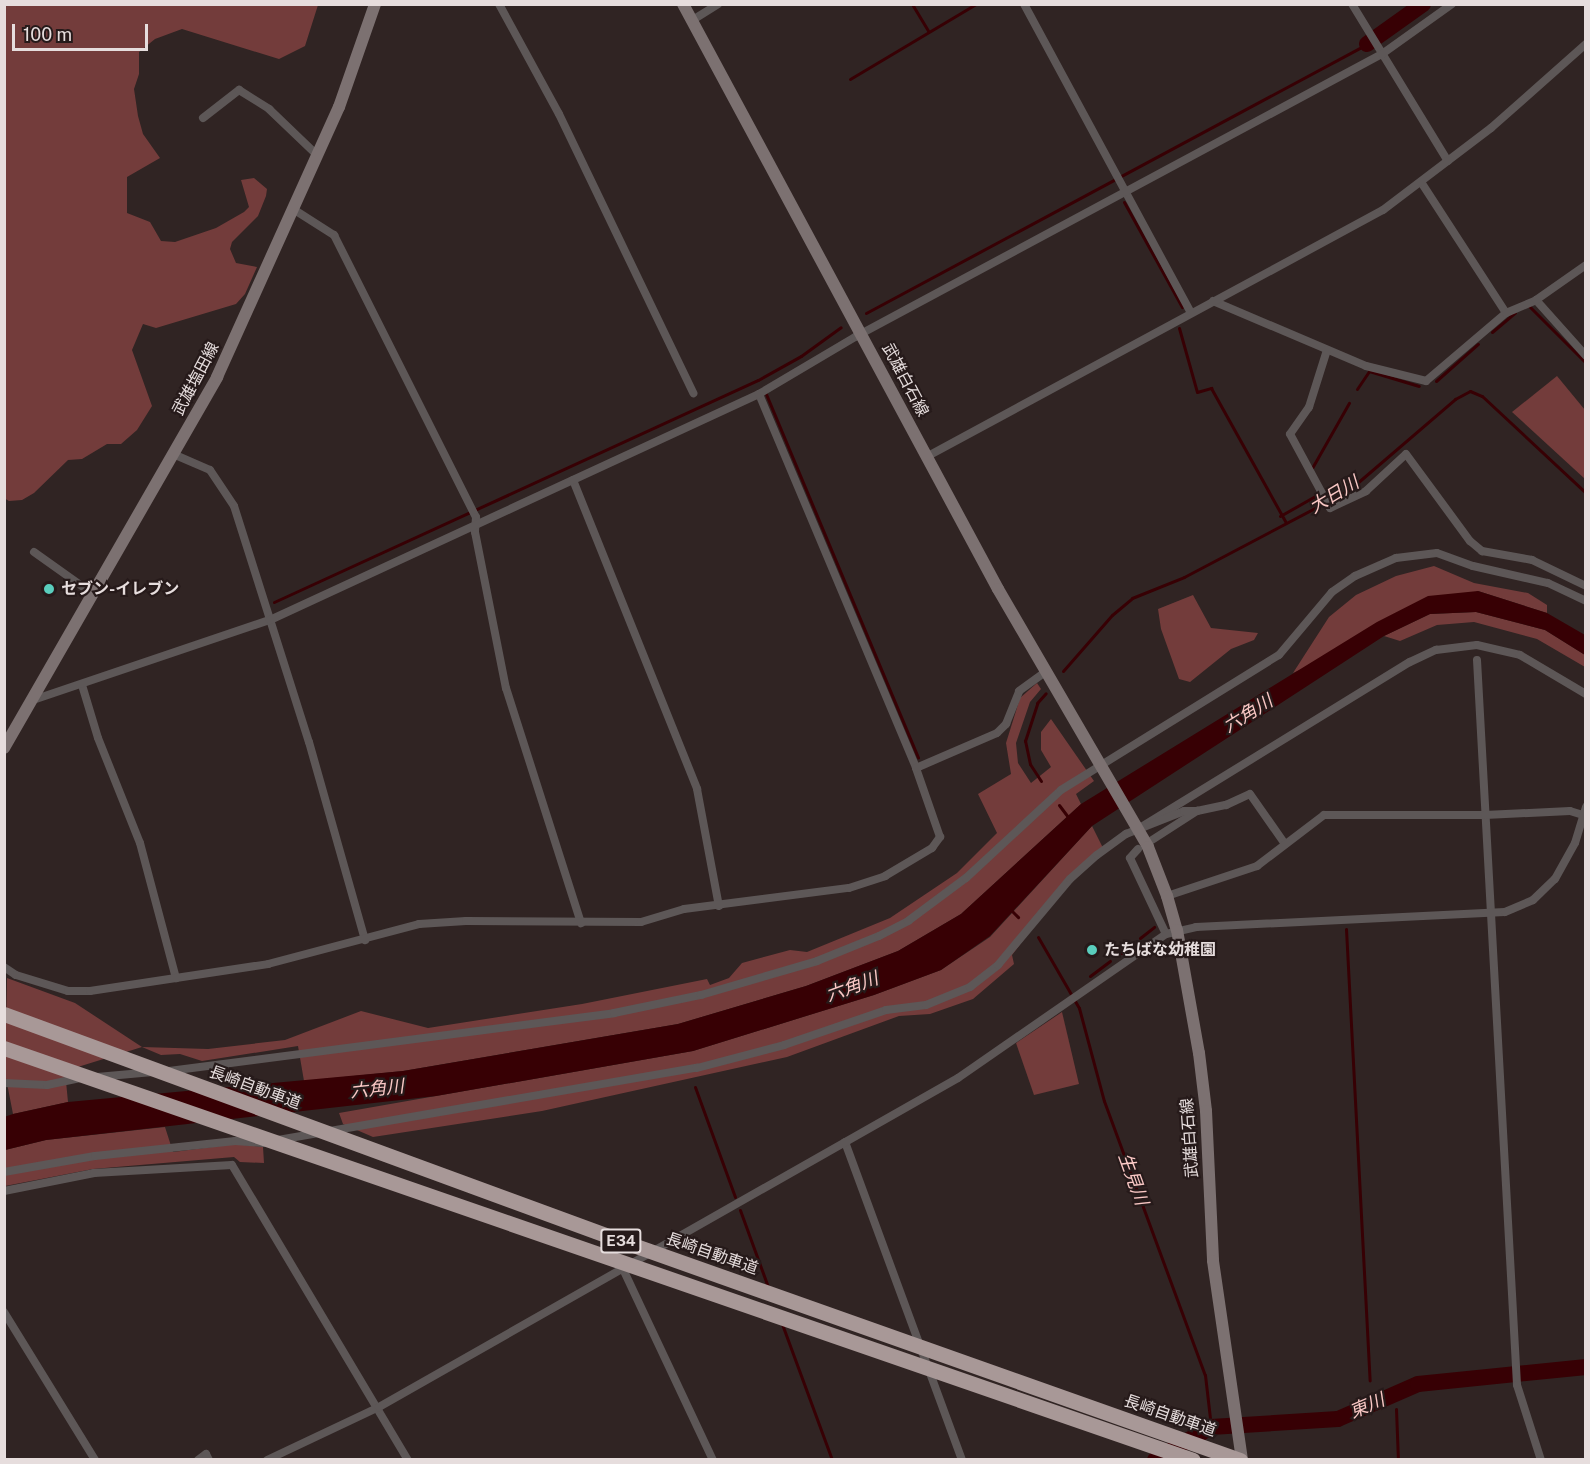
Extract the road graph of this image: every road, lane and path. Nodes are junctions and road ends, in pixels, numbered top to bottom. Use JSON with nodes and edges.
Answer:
{"nodes":[{"id":1,"x":375,"y":4,"type":"edge"},
{"id":2,"x":499,"y":4,"type":"edge"},
{"id":3,"x":683,"y":4,"type":"edge"},
{"id":4,"x":718,"y":4,"type":"edge"},
{"id":5,"x":1024,"y":4,"type":"edge"},
{"id":6,"x":1352,"y":4,"type":"edge"},
{"id":7,"x":1452,"y":4,"type":"edge"},
{"id":8,"x":691,"y":21,"type":"junction"},
{"id":9,"x":1586,"y":44,"type":"edge"},
{"id":10,"x":1379,"y":50,"type":"junction"},
{"id":11,"x":203,"y":118,"type":"dead end"},
{"id":12,"x":317,"y":155,"type":"junction"},
{"id":13,"x":1448,"y":161,"type":"junction"},
{"id":14,"x":1421,"y":182,"type":"junction"},
{"id":15,"x":1123,"y":188,"type":"junction"},
{"id":16,"x":293,"y":209,"type":"junction"},
{"id":17,"x":1586,"y":265,"type":"edge"},
{"id":18,"x":1536,"y":300,"type":"junction"},
{"id":19,"x":1213,"y":301,"type":"junction"},
{"id":20,"x":1191,"y":313,"type":"junction"},
{"id":21,"x":1506,"y":314,"type":"junction"},
{"id":22,"x":862,"y":336,"type":"junction"},
{"id":23,"x":1327,"y":350,"type":"junction"},
{"id":24,"x":1586,"y":356,"type":"edge"},
{"id":25,"x":693,"y":393,"type":"dead end"},
{"id":26,"x":759,"y":394,"type":"junction"},
{"id":27,"x":173,"y":454,"type":"junction"},
{"id":28,"x":928,"y":456,"type":"junction"},
{"id":29,"x":573,"y":480,"type":"junction"},
{"id":30,"x":476,"y":521,"type":"junction"},
{"id":31,"x":34,"y":552,"type":"dead end"},
{"id":32,"x":1586,"y":586,"type":"edge"},
{"id":33,"x":93,"y":594,"type":"junction"},
{"id":34,"x":1586,"y":601,"type":"edge"},
{"id":35,"x":270,"y":620,"type":"junction"},
{"id":36,"x":1477,"y":660,"type":"dead end"},
{"id":37,"x":1045,"y":672,"type":"junction"},
{"id":38,"x":82,"y":685,"type":"junction"},
{"id":39,"x":1586,"y":694,"type":"edge"},
{"id":40,"x":33,"y":700,"type":"junction"},
{"id":41,"x":4,"y":748,"type":"edge"},
{"id":42,"x":1101,"y":766,"type":"junction"},
{"id":43,"x":916,"y":768,"type":"junction"},
{"id":44,"x":1197,"y":811,"type":"junction"},
{"id":45,"x":1584,"y":812,"type":"edge"},
{"id":46,"x":1485,"y":815,"type":"junction"},
{"id":47,"x":1136,"y":826,"type":"junction"},
{"id":48,"x":1152,"y":840,"type":"dead end"},
{"id":49,"x":1285,"y":844,"type":"junction"},
{"id":50,"x":1138,"y":849,"type":"dead end"},
{"id":51,"x":1167,"y":896,"type":"junction"},
{"id":52,"x":719,"y":906,"type":"junction"},
{"id":53,"x":1490,"y":915,"type":"junction"},
{"id":54,"x":581,"y":923,"type":"junction"},
{"id":55,"x":1172,"y":932,"type":"junction"},
{"id":56,"x":365,"y":940,"type":"junction"},
{"id":57,"x":4,"y":967,"type":"edge"},
{"id":58,"x":176,"y":978,"type":"junction"},
{"id":59,"x":4,"y":1014,"type":"edge"},
{"id":60,"x":4,"y":1048,"type":"edge"},
{"id":61,"x":4,"y":1083,"type":"edge"},
{"id":62,"x":845,"y":1142,"type":"junction"},
{"id":63,"x":4,"y":1172,"type":"edge"},
{"id":64,"x":4,"y":1191,"type":"edge"},
{"id":65,"x":623,"y":1269,"type":"junction"},
{"id":66,"x":4,"y":1312,"type":"edge"},
{"id":67,"x":379,"y":1407,"type":"junction"},
{"id":68,"x":95,"y":1460,"type":"edge"},
{"id":69,"x":198,"y":1460,"type":"edge"},
{"id":70,"x":209,"y":1460,"type":"edge"},
{"id":71,"x":267,"y":1460,"type":"edge"},
{"id":72,"x":408,"y":1460,"type":"edge"},
{"id":73,"x":713,"y":1460,"type":"edge"},
{"id":74,"x":962,"y":1460,"type":"edge"},
{"id":75,"x":1193,"y":1460,"type":"edge"},
{"id":76,"x":1241,"y":1460,"type":"edge"},
{"id":77,"x":1541,"y":1460,"type":"edge"}],
"edges":[{"from":1,"to":12,"type":"main road","name":"武雄塩田線"},
{"from":2,"to":25,"type":"street"},
{"from":3,"to":8,"type":"main road","name":"武雄白石線"},
{"from":4,"to":8,"type":"street"},
{"from":5,"to":15,"type":"street"},
{"from":6,"to":10,"type":"street"},
{"from":7,"to":10,"type":"street"},
{"from":8,"to":22,"type":"main road","name":"武雄白石線"},
{"from":9,"to":13,"type":"street"},
{"from":10,"to":13,"type":"street"},
{"from":10,"to":15,"type":"street"},
{"from":11,"to":12,"type":"street"},
{"from":12,"to":16,"type":"main road","name":"武雄塩田線"},
{"from":13,"to":14,"type":"street"},
{"from":14,"to":19,"type":"street"},
{"from":14,"to":21,"type":"street"},
{"from":15,"to":20,"type":"street"},
{"from":15,"to":22,"type":"street"},
{"from":16,"to":27,"type":"main road","name":"武雄塩田線"},
{"from":16,"to":30,"type":"street"},
{"from":17,"to":18,"type":"street"},
{"from":18,"to":21,"type":"street"},
{"from":18,"to":24,"type":"street"},
{"from":19,"to":20,"type":"street"},
{"from":19,"to":23,"type":"street"},
{"from":20,"to":28,"type":"street"},
{"from":21,"to":23,"type":"street"},
{"from":22,"to":26,"type":"street"},
{"from":22,"to":28,"type":"main road","name":"武雄白石線"},
{"from":23,"to":32,"type":"street"},
{"from":26,"to":29,"type":"street"},
{"from":26,"to":43,"type":"street"},
{"from":27,"to":33,"type":"main road","name":"武雄塩田線"},
{"from":27,"to":35,"type":"street"},
{"from":28,"to":37,"type":"main road","name":"武雄白石線"},
{"from":29,"to":30,"type":"street"},
{"from":29,"to":52,"type":"street"},
{"from":30,"to":35,"type":"street"},
{"from":30,"to":54,"type":"street"},
{"from":31,"to":33,"type":"street"},
{"from":33,"to":40,"type":"main road","name":"武雄塩田線"},
{"from":34,"to":42,"type":"street"},
{"from":35,"to":38,"type":"street"},
{"from":35,"to":56,"type":"street"},
{"from":36,"to":46,"type":"street"},
{"from":37,"to":42,"type":"main road","name":"武雄白石線"},
{"from":37,"to":43,"type":"street"},
{"from":38,"to":40,"type":"street"},
{"from":38,"to":58,"type":"street"},
{"from":39,"to":47,"type":"street"},
{"from":40,"to":41,"type":"main road","name":"武雄塩田線"},
{"from":42,"to":47,"type":"main road","name":"武雄白石線"},
{"from":42,"to":61,"type":"street"},
{"from":43,"to":52,"type":"street"},
{"from":44,"to":47,"type":"street"},
{"from":44,"to":48,"type":"street"},
{"from":44,"to":49,"type":"street"},
{"from":45,"to":46,"type":"street"},
{"from":45,"to":53,"type":"street"},
{"from":46,"to":49,"type":"street"},
{"from":46,"to":53,"type":"street"},
{"from":47,"to":51,"type":"main road","name":"武雄白石線"},
{"from":47,"to":63,"type":"street"},
{"from":49,"to":51,"type":"street"},
{"from":50,"to":55,"type":"street"},
{"from":51,"to":55,"type":"main road","name":"武雄白石線"},
{"from":52,"to":54,"type":"street"},
{"from":53,"to":55,"type":"street"},
{"from":53,"to":77,"type":"street"},
{"from":54,"to":56,"type":"street"},
{"from":55,"to":62,"type":"street"},
{"from":55,"to":76,"type":"main road","name":"武雄白石線"},
{"from":56,"to":58,"type":"street"},
{"from":57,"to":58,"type":"street"},
{"from":59,"to":76,"type":"highway","name":"長崎自動車道","number":"E34","bridge":true},
{"from":60,"to":75,"type":"highway","name":"長崎自動車道","number":"E34","bridge":true},
{"from":62,"to":65,"type":"street"},
{"from":62,"to":74,"type":"street"},
{"from":64,"to":67,"type":"street"},
{"from":65,"to":67,"type":"street"},
{"from":65,"to":73,"type":"street"},
{"from":66,"to":68,"type":"street"},
{"from":67,"to":71,"type":"street"},
{"from":67,"to":72,"type":"street"},
{"from":69,"to":70,"type":"street"}]}
